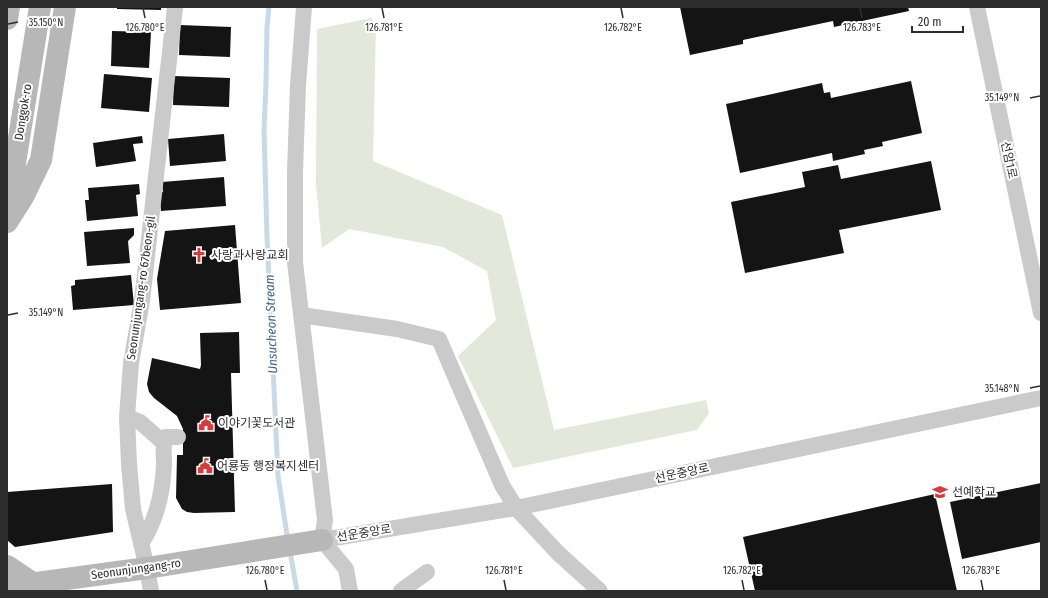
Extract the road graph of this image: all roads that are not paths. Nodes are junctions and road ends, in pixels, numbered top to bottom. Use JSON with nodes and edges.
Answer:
{"nodes":[{"id":1,"x":9,"y":7,"type":"edge"},
{"id":2,"x":40,"y":7,"type":"edge"},
{"id":3,"x":65,"y":7,"type":"edge"},
{"id":4,"x":175,"y":7,"type":"edge"},
{"id":5,"x":304,"y":7,"type":"edge"},
{"id":6,"x":977,"y":7,"type":"edge"},
{"id":7,"x":7,"y":19,"type":"edge"},
{"id":8,"x":7,"y":216,"type":"edge"},
{"id":9,"x":7,"y":222,"type":"edge"},
{"id":10,"x":1041,"y":313,"type":"edge"},
{"id":11,"x":301,"y":315,"type":"junction"},
{"id":12,"x":1041,"y":398,"type":"edge"},
{"id":13,"x":127,"y":417,"type":"junction"},
{"id":14,"x":516,"y":508,"type":"junction"},
{"id":15,"x":318,"y":541,"type":"junction"},
{"id":16,"x":141,"y":544,"type":"junction"},
{"id":17,"x":264,"y":549,"type":"joint"},
{"id":18,"x":7,"y":566,"type":"edge"},
{"id":19,"x":147,"y":568,"type":"junction"},
{"id":20,"x":427,"y":572,"type":"dead end"},
{"id":21,"x":34,"y":584,"type":"junction"},
{"id":22,"x":7,"y":587,"type":"edge"},
{"id":23,"x":151,"y":591,"type":"edge"},
{"id":24,"x":350,"y":591,"type":"edge"},
{"id":25,"x":401,"y":591,"type":"edge"},
{"id":26,"x":600,"y":591,"type":"edge"}],
"edges":[{"from":1,"to":7,"type":"main road"},
{"from":2,"to":8,"type":"main road","name":"Donggok-ro"},
{"from":3,"to":9,"type":"main road"},
{"from":4,"to":13,"type":"street","name":"Seonunjungang-ro 67beon-gil"},
{"from":5,"to":11,"type":"street"},
{"from":6,"to":10,"type":"street","name":"선암1로"},
{"from":11,"to":14,"type":"street"},
{"from":11,"to":15,"type":"street"},
{"from":12,"to":14,"type":"street","name":"선운중앙로"},
{"from":13,"to":16,"type":"street","name":"Seonunjungang-ro 67beon-gil"},
{"from":13,"to":16,"type":"street"},
{"from":14,"to":15,"type":"street","name":"선운중앙로"},
{"from":14,"to":26,"type":"street"},
{"from":15,"to":17,"type":"main road","name":"선운중앙로"},
{"from":15,"to":24,"type":"street"},
{"from":16,"to":19,"type":"street","name":"Seonunjungang-ro 67beon-gil"},
{"from":17,"to":19,"type":"main road","name":"Seonunjungang-ro"},
{"from":18,"to":21,"type":"main road"},
{"from":19,"to":21,"type":"main road","name":"Seonunjungang-ro"},
{"from":19,"to":23,"type":"street","name":"Seonunjungang-ro 67beon-gil"},
{"from":20,"to":25,"type":"street"},
{"from":21,"to":22,"type":"main road","name":"Seonunjungang-ro"}]}
